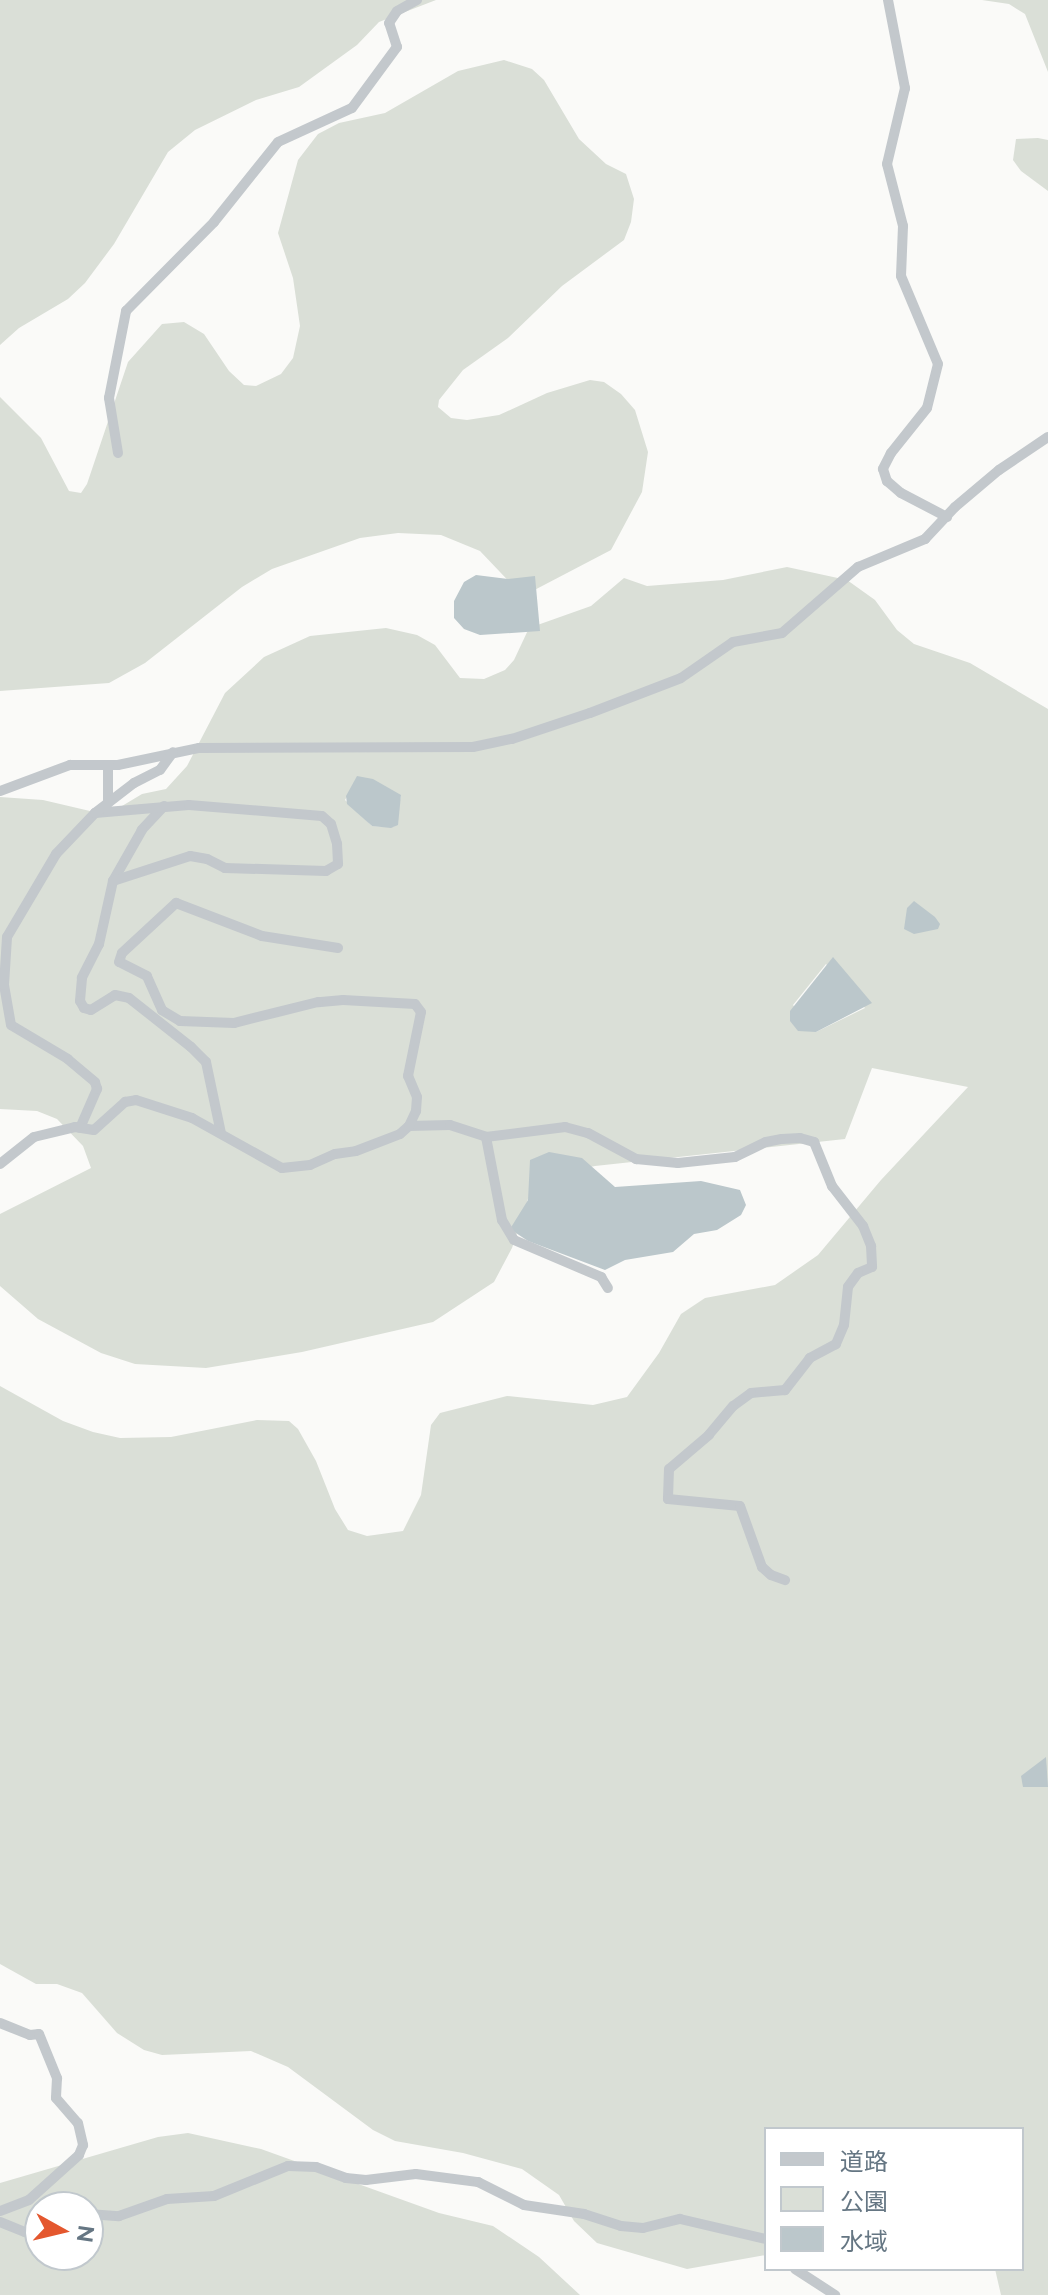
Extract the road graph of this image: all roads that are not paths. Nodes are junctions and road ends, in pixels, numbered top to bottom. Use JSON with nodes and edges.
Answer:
{"nodes":[{"id":1,"x":417,"y":0,"type":"edge"},
{"id":2,"x":888,"y":0,"type":"edge"},
{"id":3,"x":1048,"y":437,"type":"edge"},
{"id":4,"x":118,"y":453,"type":"dead end"},
{"id":5,"x":947,"y":517,"type":"junction"},
{"id":6,"x":173,"y":752,"type":"junction"},
{"id":7,"x":108,"y":766,"type":"junction"},
{"id":8,"x":0,"y":791,"type":"edge"},
{"id":9,"x":108,"y":803,"type":"junction"},
{"id":10,"x":164,"y":806,"type":"junction"},
{"id":11,"x":95,"y":813,"type":"junction"},
{"id":12,"x":113,"y":881,"type":"junction"},
{"id":13,"x":338,"y":948,"type":"dead end"},
{"id":14,"x":409,"y":1126,"type":"junction"},
{"id":15,"x":80,"y":1128,"type":"junction"},
{"id":16,"x":221,"y":1133,"type":"junction"},
{"id":17,"x":486,"y":1137,"type":"junction"},
{"id":18,"x":0,"y":1164,"type":"edge"},
{"id":19,"x":608,"y":1288,"type":"dead end"},
{"id":20,"x":785,"y":1580,"type":"dead end"},
{"id":21,"x":0,"y":2023,"type":"edge"},
{"id":22,"x":0,"y":2211,"type":"edge"},
{"id":23,"x":104,"y":2215,"type":"edge"},
{"id":24,"x":0,"y":2222,"type":"edge"},
{"id":25,"x":24,"y":2232,"type":"edge"},
{"id":26,"x":764,"y":2239,"type":"edge"},
{"id":27,"x":798,"y":2271,"type":"edge"},
{"id":28,"x":835,"y":2295,"type":"edge"}],
"edges":[{"from":1,"to":4,"type":"street"},
{"from":2,"to":5,"type":"street"},
{"from":3,"to":5,"type":"street"},
{"from":5,"to":6,"type":"street"},
{"from":6,"to":7,"type":"street"},
{"from":6,"to":9,"type":"street"},
{"from":7,"to":8,"type":"street"},
{"from":7,"to":9,"type":"street"},
{"from":9,"to":11,"type":"street"},
{"from":10,"to":11,"type":"street"},
{"from":10,"to":12,"type":"street"},
{"from":10,"to":12,"type":"street"},
{"from":11,"to":15,"type":"street"},
{"from":12,"to":16,"type":"street"},
{"from":13,"to":14,"type":"street"},
{"from":14,"to":16,"type":"street"},
{"from":14,"to":17,"type":"street"},
{"from":15,"to":16,"type":"street"},
{"from":15,"to":18,"type":"street"},
{"from":17,"to":19,"type":"street"},
{"from":17,"to":20,"type":"street"},
{"from":21,"to":22,"type":"street"},
{"from":23,"to":26,"type":"street"},
{"from":24,"to":25,"type":"street"},
{"from":27,"to":28,"type":"street"}]}
